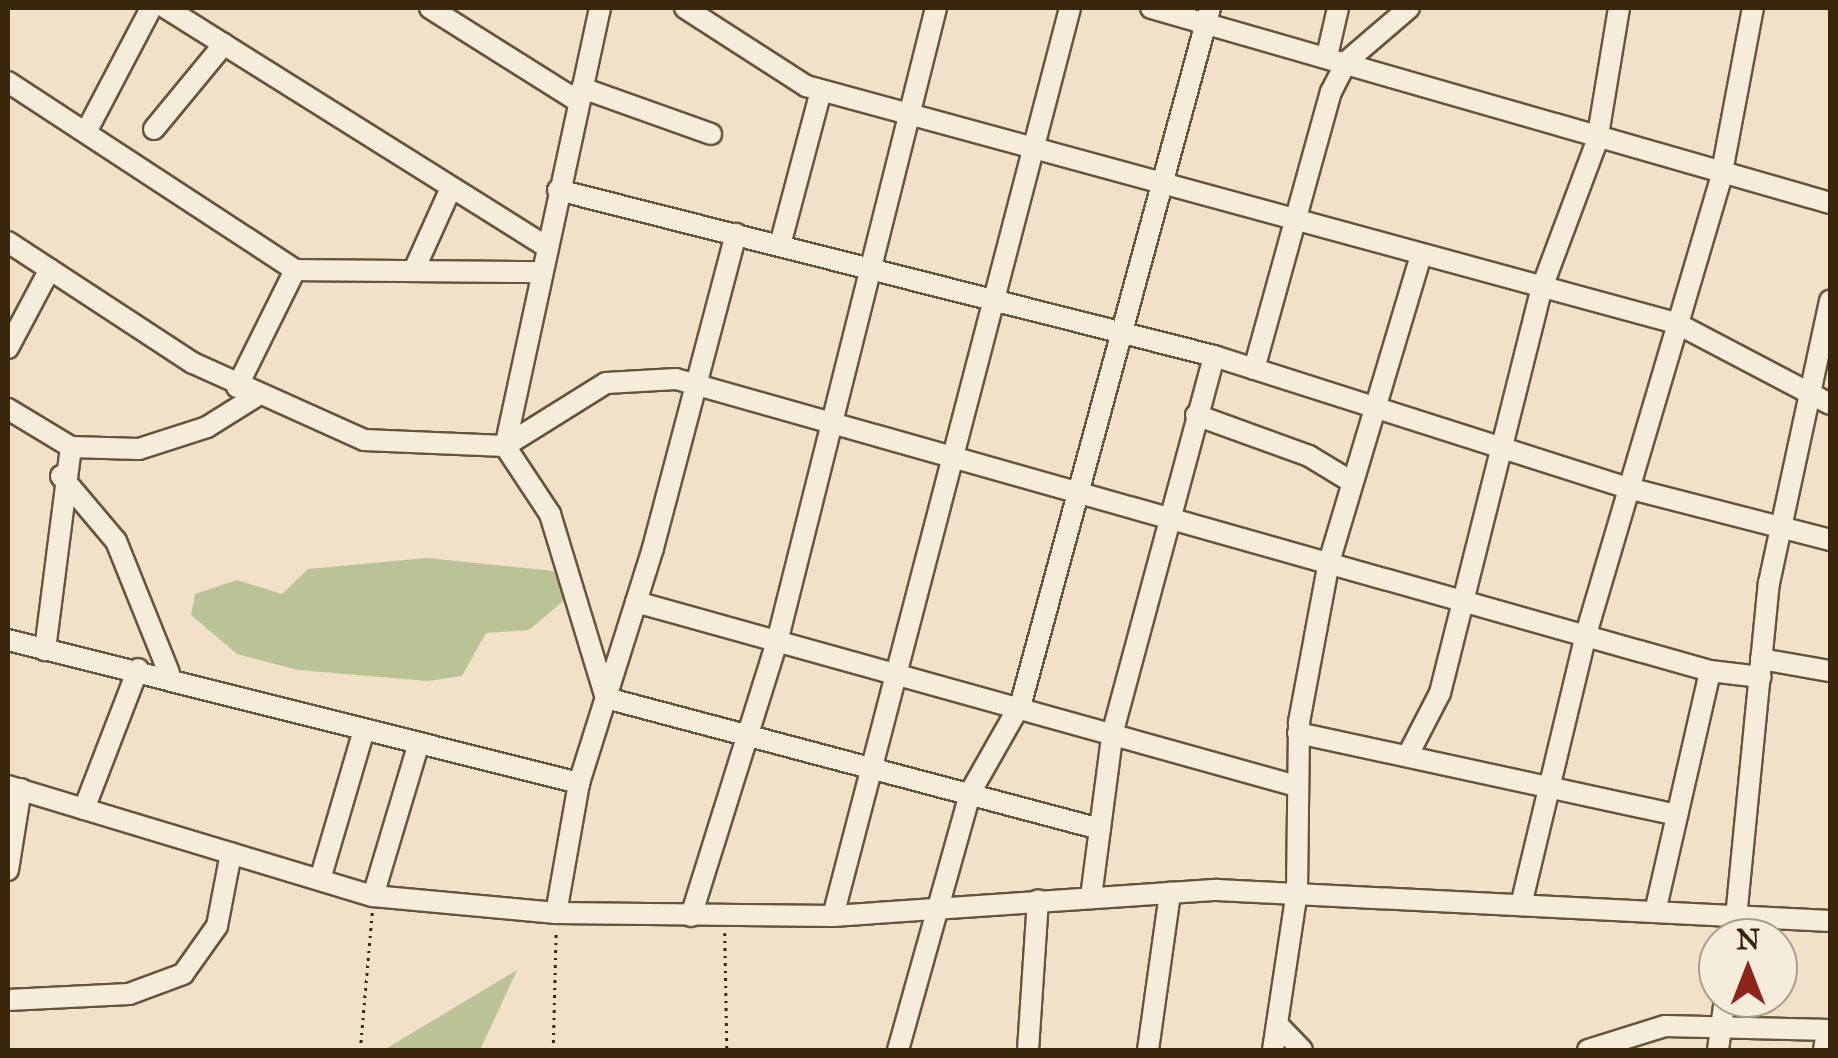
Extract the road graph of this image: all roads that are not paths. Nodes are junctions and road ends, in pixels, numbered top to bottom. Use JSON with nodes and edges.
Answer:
{"nodes":[{"id":1,"x":150,"y":8,"type":"edge"},
{"id":2,"x":166,"y":8,"type":"edge"},
{"id":3,"x":430,"y":8,"type":"edge"},
{"id":4,"x":600,"y":8,"type":"edge"},
{"id":5,"x":685,"y":8,"type":"edge"},
{"id":6,"x":936,"y":8,"type":"edge"},
{"id":7,"x":1070,"y":8,"type":"edge"},
{"id":8,"x":1151,"y":8,"type":"edge"},
{"id":9,"x":1338,"y":8,"type":"edge"},
{"id":10,"x":1409,"y":8,"type":"edge"},
{"id":11,"x":1619,"y":8,"type":"edge"},
{"id":12,"x":1754,"y":8,"type":"edge"},
{"id":13,"x":1208,"y":15,"type":"edge"},
{"id":14,"x":224,"y":44,"type":"junction"},
{"id":15,"x":1336,"y":59,"type":"junction"},
{"id":16,"x":8,"y":82,"type":"edge"},
{"id":17,"x":821,"y":90,"type":"junction"},
{"id":18,"x":581,"y":95,"type":"junction"},
{"id":19,"x":908,"y":111,"type":"junction"},
{"id":20,"x":154,"y":130,"type":"dead end"},
{"id":21,"x":86,"y":132,"type":"junction"},
{"id":22,"x":711,"y":134,"type":"dead end"},
{"id":23,"x":1596,"y":141,"type":"junction"},
{"id":24,"x":1033,"y":146,"type":"junction"},
{"id":25,"x":1721,"y":177,"type":"junction"},
{"id":26,"x":1164,"y":183,"type":"junction"},
{"id":27,"x":451,"y":188,"type":"junction"},
{"id":28,"x":558,"y":190,"type":"junction"},
{"id":29,"x":1830,"y":203,"type":"edge"},
{"id":30,"x":1293,"y":220,"type":"junction"},
{"id":31,"x":736,"y":234,"type":"junction"},
{"id":32,"x":8,"y":242,"type":"edge"},
{"id":33,"x":547,"y":246,"type":"junction"},
{"id":34,"x":780,"y":246,"type":"junction"},
{"id":35,"x":1421,"y":256,"type":"junction"},
{"id":36,"x":50,"y":269,"type":"junction"},
{"id":37,"x":872,"y":269,"type":"junction"},
{"id":38,"x":295,"y":270,"type":"junction"},
{"id":39,"x":414,"y":270,"type":"junction"},
{"id":40,"x":540,"y":272,"type":"junction"},
{"id":41,"x":1541,"y":290,"type":"junction"},
{"id":42,"x":993,"y":300,"type":"junction"},
{"id":43,"x":1830,"y":300,"type":"edge"},
{"id":44,"x":1676,"y":323,"type":"junction"},
{"id":45,"x":1123,"y":332,"type":"junction"},
{"id":46,"x":8,"y":348,"type":"edge"},
{"id":47,"x":1214,"y":356,"type":"junction"},
{"id":48,"x":1254,"y":369,"type":"junction"},
{"id":49,"x":699,"y":384,"type":"junction"},
{"id":50,"x":246,"y":392,"type":"junction"},
{"id":51,"x":1808,"y":400,"type":"junction"},
{"id":52,"x":1830,"y":404,"type":"edge"},
{"id":53,"x":1375,"y":407,"type":"junction"},
{"id":54,"x":8,"y":409,"type":"edge"},
{"id":55,"x":1196,"y":415,"type":"junction"},
{"id":56,"x":834,"y":422,"type":"junction"},
{"id":57,"x":504,"y":446,"type":"junction"},
{"id":58,"x":71,"y":447,"type":"junction"},
{"id":59,"x":1503,"y":449,"type":"junction"},
{"id":60,"x":952,"y":456,"type":"junction"},
{"id":61,"x":62,"y":476,"type":"junction"},
{"id":62,"x":1352,"y":482,"type":"junction"},
{"id":63,"x":1628,"y":488,"type":"junction"},
{"id":64,"x":1080,"y":492,"type":"junction"},
{"id":65,"x":1166,"y":516,"type":"junction"},
{"id":66,"x":1780,"y":529,"type":"junction"},
{"id":67,"x":1830,"y":540,"type":"edge"},
{"id":68,"x":1330,"y":562,"type":"junction"},
{"id":69,"x":636,"y":602,"type":"junction"},
{"id":70,"x":1462,"y":602,"type":"junction"},
{"id":71,"x":1586,"y":634,"type":"junction"},
{"id":72,"x":778,"y":638,"type":"junction"},
{"id":73,"x":8,"y":640,"type":"edge"},
{"id":74,"x":44,"y":650,"type":"junction"},
{"id":75,"x":896,"y":668,"type":"junction"},
{"id":76,"x":1761,"y":668,"type":"junction"},
{"id":77,"x":138,"y":669,"type":"junction"},
{"id":78,"x":1710,"y":671,"type":"junction"},
{"id":79,"x":1830,"y":671,"type":"edge"},
{"id":80,"x":169,"y":674,"type":"junction"},
{"id":81,"x":606,"y":698,"type":"junction"},
{"id":82,"x":1021,"y":703,"type":"junction"},
{"id":83,"x":364,"y":730,"type":"junction"},
{"id":84,"x":1112,"y":731,"type":"junction"},
{"id":85,"x":1298,"y":733,"type":"junction"},
{"id":86,"x":746,"y":734,"type":"junction"},
{"id":87,"x":418,"y":746,"type":"junction"},
{"id":88,"x":1410,"y":752,"type":"junction"},
{"id":89,"x":870,"y":767,"type":"junction"},
{"id":90,"x":579,"y":783,"type":"junction"},
{"id":91,"x":1296,"y":786,"type":"junction"},
{"id":92,"x":14,"y":788,"type":"edge"},
{"id":93,"x":972,"y":791,"type":"junction"},
{"id":94,"x":1552,"y":791,"type":"junction"},
{"id":95,"x":84,"y":809,"type":"junction"},
{"id":96,"x":1678,"y":815,"type":"junction"},
{"id":97,"x":1100,"y":830,"type":"junction"},
{"id":98,"x":231,"y":852,"type":"junction"},
{"id":99,"x":8,"y":870,"type":"edge"},
{"id":100,"x":321,"y":876,"type":"junction"},
{"id":101,"x":1297,"y":891,"type":"junction"},
{"id":102,"x":1170,"y":892,"type":"junction"},
{"id":103,"x":373,"y":896,"type":"junction"},
{"id":104,"x":1091,"y":897,"type":"junction"},
{"id":105,"x":1038,"y":900,"type":"junction"},
{"id":106,"x":1521,"y":905,"type":"junction"},
{"id":107,"x":935,"y":906,"type":"junction"},
{"id":108,"x":1655,"y":912,"type":"junction"},
{"id":109,"x":556,"y":913,"type":"junction"},
{"id":110,"x":690,"y":916,"type":"junction"},
{"id":111,"x":833,"y":916,"type":"junction"},
{"id":112,"x":1736,"y":918,"type":"edge"},
{"id":113,"x":1698,"y":920,"type":"edge"},
{"id":114,"x":1830,"y":921,"type":"edge"},
{"id":115,"x":1798,"y":923,"type":"edge"},
{"id":116,"x":8,"y":1000,"type":"edge"},
{"id":117,"x":1722,"y":1018,"type":"edge"},
{"id":118,"x":1277,"y":1024,"type":"junction"},
{"id":119,"x":1721,"y":1026,"type":"junction"},
{"id":120,"x":1827,"y":1037,"type":"edge"},
{"id":121,"x":1615,"y":1048,"type":"edge"},
{"id":122,"x":898,"y":1050,"type":"edge"},
{"id":123,"x":1028,"y":1050,"type":"edge"},
{"id":124,"x":1148,"y":1050,"type":"edge"},
{"id":125,"x":1272,"y":1050,"type":"edge"},
{"id":126,"x":1302,"y":1050,"type":"edge"},
{"id":127,"x":1588,"y":1050,"type":"edge"},
{"id":128,"x":1718,"y":1050,"type":"edge"}],
"edges":[{"from":1,"to":21,"type":"street"},
{"from":2,"to":14,"type":"street"},
{"from":3,"to":18,"type":"street"},
{"from":4,"to":18,"type":"street"},
{"from":5,"to":17,"type":"street"},
{"from":6,"to":19,"type":"street"},
{"from":7,"to":24,"type":"street"},
{"from":8,"to":13,"type":"street"},
{"from":9,"to":15,"type":"street"},
{"from":10,"to":15,"type":"street"},
{"from":11,"to":23,"type":"street"},
{"from":12,"to":25,"type":"street"},
{"from":13,"to":15,"type":"street"},
{"from":13,"to":26,"type":"street"},
{"from":14,"to":20,"type":"street"},
{"from":14,"to":27,"type":"street"},
{"from":15,"to":23,"type":"street"},
{"from":15,"to":30,"type":"street"},
{"from":16,"to":21,"type":"street"},
{"from":17,"to":19,"type":"street"},
{"from":17,"to":34,"type":"street"},
{"from":18,"to":22,"type":"street"},
{"from":18,"to":28,"type":"street"},
{"from":19,"to":24,"type":"street"},
{"from":19,"to":37,"type":"street"},
{"from":21,"to":38,"type":"street"},
{"from":23,"to":25,"type":"street"},
{"from":23,"to":41,"type":"street"},
{"from":24,"to":26,"type":"street"},
{"from":24,"to":42,"type":"street"},
{"from":25,"to":29,"type":"street"},
{"from":25,"to":44,"type":"street"},
{"from":26,"to":30,"type":"street"},
{"from":26,"to":45,"type":"street"},
{"from":27,"to":33,"type":"street"},
{"from":27,"to":39,"type":"street"},
{"from":28,"to":31,"type":"street"},
{"from":28,"to":33,"type":"street"},
{"from":30,"to":35,"type":"street"},
{"from":30,"to":48,"type":"street"},
{"from":31,"to":34,"type":"street"},
{"from":31,"to":49,"type":"street"},
{"from":32,"to":36,"type":"street"},
{"from":33,"to":40,"type":"street"},
{"from":34,"to":37,"type":"street"},
{"from":35,"to":41,"type":"street"},
{"from":35,"to":53,"type":"street"},
{"from":36,"to":46,"type":"street"},
{"from":36,"to":50,"type":"street"},
{"from":37,"to":42,"type":"street"},
{"from":37,"to":56,"type":"street"},
{"from":38,"to":39,"type":"street"},
{"from":38,"to":50,"type":"street"},
{"from":39,"to":40,"type":"street"},
{"from":40,"to":57,"type":"street"},
{"from":41,"to":44,"type":"street"},
{"from":41,"to":59,"type":"street"},
{"from":42,"to":45,"type":"street"},
{"from":42,"to":60,"type":"street"},
{"from":43,"to":51,"type":"street"},
{"from":44,"to":51,"type":"street"},
{"from":44,"to":63,"type":"street"},
{"from":45,"to":47,"type":"street"},
{"from":45,"to":64,"type":"street"},
{"from":47,"to":48,"type":"street"},
{"from":47,"to":55,"type":"street"},
{"from":48,"to":53,"type":"street"},
{"from":49,"to":56,"type":"street"},
{"from":49,"to":57,"type":"street"},
{"from":49,"to":69,"type":"street"},
{"from":50,"to":57,"type":"street"},
{"from":50,"to":58,"type":"street"},
{"from":51,"to":52,"type":"street"},
{"from":51,"to":66,"type":"street"},
{"from":53,"to":59,"type":"street"},
{"from":53,"to":62,"type":"street"},
{"from":54,"to":58,"type":"street"},
{"from":55,"to":62,"type":"street"},
{"from":55,"to":65,"type":"street"},
{"from":56,"to":60,"type":"street"},
{"from":56,"to":72,"type":"street"},
{"from":57,"to":81,"type":"street"},
{"from":58,"to":61,"type":"street"},
{"from":59,"to":63,"type":"street"},
{"from":59,"to":70,"type":"street"},
{"from":60,"to":64,"type":"street"},
{"from":60,"to":75,"type":"street"},
{"from":61,"to":74,"type":"street"},
{"from":61,"to":80,"type":"street"},
{"from":62,"to":68,"type":"street"},
{"from":63,"to":66,"type":"street"},
{"from":63,"to":71,"type":"street"},
{"from":64,"to":65,"type":"street"},
{"from":64,"to":82,"type":"street"},
{"from":65,"to":68,"type":"street"},
{"from":65,"to":84,"type":"street"},
{"from":66,"to":67,"type":"street"},
{"from":66,"to":76,"type":"street"},
{"from":68,"to":70,"type":"street"},
{"from":68,"to":85,"type":"street"},
{"from":69,"to":72,"type":"street"},
{"from":69,"to":81,"type":"street"},
{"from":70,"to":71,"type":"street"},
{"from":70,"to":88,"type":"street"},
{"from":71,"to":78,"type":"street"},
{"from":71,"to":94,"type":"street"},
{"from":72,"to":75,"type":"street"},
{"from":72,"to":86,"type":"street"},
{"from":73,"to":74,"type":"street"},
{"from":74,"to":77,"type":"street"},
{"from":75,"to":82,"type":"street"},
{"from":75,"to":89,"type":"street"},
{"from":76,"to":78,"type":"street"},
{"from":76,"to":79,"type":"street"},
{"from":76,"to":112,"type":"street"},
{"from":77,"to":80,"type":"street"},
{"from":77,"to":95,"type":"street"},
{"from":78,"to":96,"type":"street"},
{"from":80,"to":83,"type":"street"},
{"from":81,"to":86,"type":"street"},
{"from":81,"to":90,"type":"street"},
{"from":82,"to":84,"type":"street"},
{"from":82,"to":93,"type":"street"},
{"from":83,"to":87,"type":"street"},
{"from":83,"to":100,"type":"street"},
{"from":84,"to":91,"type":"street"},
{"from":84,"to":97,"type":"street"},
{"from":85,"to":88,"type":"street"},
{"from":85,"to":91,"type":"street"},
{"from":86,"to":89,"type":"street"},
{"from":86,"to":110,"type":"street"},
{"from":87,"to":90,"type":"street"},
{"from":87,"to":103,"type":"street"},
{"from":88,"to":94,"type":"street"},
{"from":89,"to":93,"type":"street"},
{"from":89,"to":111,"type":"street"},
{"from":90,"to":109,"type":"street"},
{"from":91,"to":101,"type":"street"},
{"from":92,"to":95,"type":"street"},
{"from":92,"to":99,"type":"street"},
{"from":93,"to":97,"type":"street"},
{"from":93,"to":107,"type":"street"},
{"from":94,"to":96,"type":"street"},
{"from":94,"to":106,"type":"street"},
{"from":95,"to":98,"type":"street"},
{"from":96,"to":108,"type":"street"},
{"from":97,"to":104,"type":"street"},
{"from":98,"to":100,"type":"street"},
{"from":98,"to":116,"type":"street"},
{"from":100,"to":103,"type":"street"},
{"from":101,"to":102,"type":"street"},
{"from":101,"to":106,"type":"street"},
{"from":101,"to":118,"type":"street"},
{"from":102,"to":104,"type":"street"},
{"from":102,"to":124,"type":"street"},
{"from":103,"to":109,"type":"street"},
{"from":104,"to":105,"type":"street"},
{"from":105,"to":107,"type":"street"},
{"from":105,"to":123,"type":"street"},
{"from":106,"to":108,"type":"street"},
{"from":107,"to":111,"type":"street"},
{"from":107,"to":122,"type":"street"},
{"from":108,"to":113,"type":"street"},
{"from":109,"to":110,"type":"street"},
{"from":110,"to":111,"type":"street"},
{"from":114,"to":115,"type":"street"},
{"from":117,"to":119,"type":"street"},
{"from":118,"to":125,"type":"street"},
{"from":118,"to":126,"type":"street"},
{"from":119,"to":120,"type":"street"},
{"from":119,"to":121,"type":"street"},
{"from":119,"to":128,"type":"street"},
{"from":121,"to":127,"type":"street"}]}
